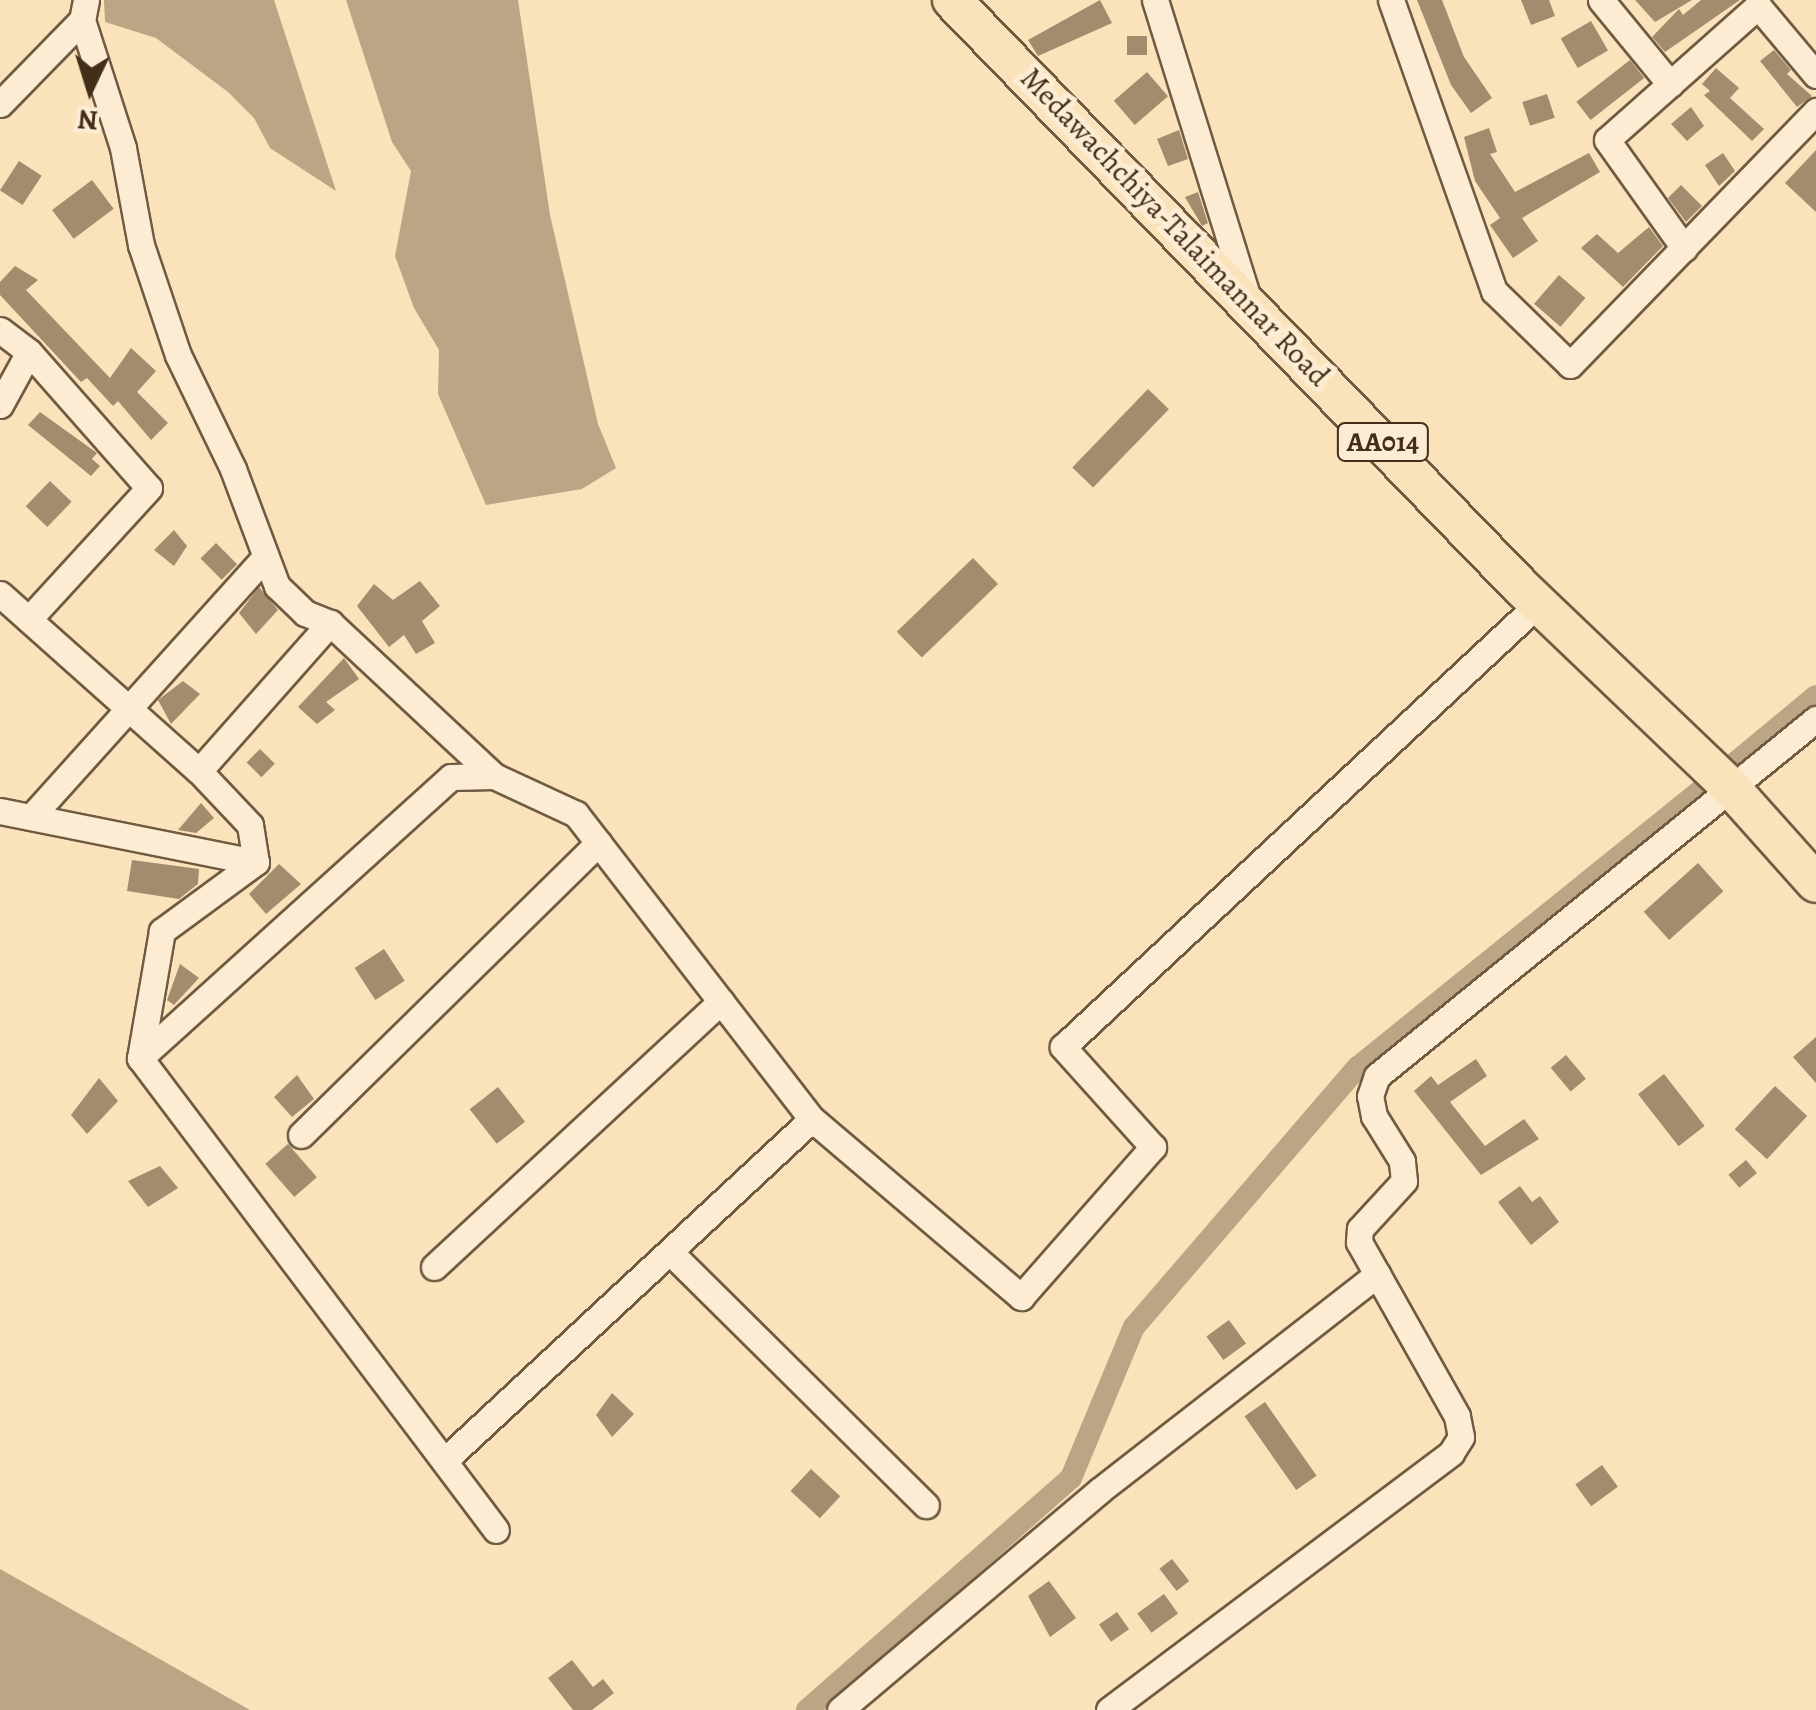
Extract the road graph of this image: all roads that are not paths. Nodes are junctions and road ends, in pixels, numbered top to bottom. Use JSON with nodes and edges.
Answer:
{"nodes":[{"id":1,"x":952,"y":0,"type":"edge"},
{"id":2,"x":1156,"y":0,"type":"edge"},
{"id":3,"x":1391,"y":0,"type":"edge"},
{"id":4,"x":1601,"y":0,"type":"edge"},
{"id":5,"x":84,"y":10,"type":"edge"},
{"id":6,"x":1816,"y":75,"type":"edge"},
{"id":7,"x":1670,"y":84,"type":"junction"},
{"id":8,"x":0,"y":104,"type":"edge"},
{"id":9,"x":1816,"y":111,"type":"edge"},
{"id":10,"x":1684,"y":248,"type":"junction"},
{"id":11,"x":1250,"y":302,"type":"junction"},
{"id":12,"x":0,"y":330,"type":"edge"},
{"id":13,"x":29,"y":352,"type":"junction"},
{"id":14,"x":0,"y":404,"type":"edge"},
{"id":15,"x":263,"y":558,"type":"junction"},
{"id":16,"x":0,"y":594,"type":"edge"},
{"id":17,"x":1538,"y":604,"type":"junction"},
{"id":18,"x":28,"y":619,"type":"junction"},
{"id":19,"x":330,"y":622,"type":"junction"},
{"id":20,"x":130,"y":710,"type":"junction"},
{"id":21,"x":1816,"y":719,"type":"edge"},
{"id":22,"x":200,"y":771,"type":"junction"},
{"id":23,"x":494,"y":776,"type":"junction"},
{"id":24,"x":1731,"y":788,"type":"junction"},
{"id":25,"x":0,"y":811,"type":"edge"},
{"id":26,"x":31,"y":817,"type":"junction"},
{"id":27,"x":598,"y":844,"type":"junction"},
{"id":28,"x":256,"y":862,"type":"junction"},
{"id":29,"x":1816,"y":883,"type":"edge"},
{"id":30,"x":721,"y":1001,"type":"junction"},
{"id":31,"x":140,"y":1058,"type":"junction"},
{"id":32,"x":812,"y":1119,"type":"junction"},
{"id":33,"x":301,"y":1135,"type":"dead end"},
{"id":34,"x":670,"y":1252,"type":"junction"},
{"id":35,"x":434,"y":1267,"type":"dead end"},
{"id":36,"x":1378,"y":1274,"type":"junction"},
{"id":37,"x":444,"y":1461,"type":"junction"},
{"id":38,"x":926,"y":1505,"type":"dead end"},
{"id":39,"x":496,"y":1530,"type":"dead end"},
{"id":40,"x":840,"y":1710,"type":"edge"},
{"id":41,"x":1109,"y":1710,"type":"edge"}],
"edges":[{"from":1,"to":11,"type":"highway","name":"Medawachchiya-Talaimannar Road","number":"AA014"},
{"from":2,"to":11,"type":"street"},
{"from":3,"to":10,"type":"street"},
{"from":4,"to":7,"type":"street"},
{"from":5,"to":8,"type":"street"},
{"from":5,"to":15,"type":"street"},
{"from":6,"to":7,"type":"street"},
{"from":7,"to":10,"type":"street"},
{"from":9,"to":10,"type":"street"},
{"from":11,"to":17,"type":"highway","name":"Medawachchiya-Talaimannar Road","number":"AA014"},
{"from":12,"to":13,"type":"street"},
{"from":13,"to":14,"type":"street"},
{"from":13,"to":18,"type":"street"},
{"from":15,"to":19,"type":"street"},
{"from":15,"to":20,"type":"street"},
{"from":16,"to":18,"type":"street"},
{"from":17,"to":24,"type":"highway","name":"Medawachchiya-Talaimannar Road","number":"AA014"},
{"from":17,"to":32,"type":"street"},
{"from":18,"to":20,"type":"street"},
{"from":19,"to":22,"type":"street"},
{"from":19,"to":23,"type":"street"},
{"from":20,"to":22,"type":"street"},
{"from":20,"to":26,"type":"street"},
{"from":21,"to":24,"type":"street"},
{"from":22,"to":28,"type":"street"},
{"from":23,"to":27,"type":"street"},
{"from":23,"to":31,"type":"street"},
{"from":24,"to":29,"type":"highway","name":"Medawachchiya-Talaimannar Road","number":"AA014"},
{"from":24,"to":36,"type":"street"},
{"from":25,"to":26,"type":"street"},
{"from":26,"to":28,"type":"street"},
{"from":27,"to":30,"type":"street"},
{"from":27,"to":33,"type":"street"},
{"from":28,"to":31,"type":"street"},
{"from":30,"to":32,"type":"street"},
{"from":30,"to":35,"type":"street"},
{"from":31,"to":37,"type":"street"},
{"from":32,"to":34,"type":"street"},
{"from":34,"to":37,"type":"street"},
{"from":34,"to":38,"type":"street"},
{"from":36,"to":40,"type":"street"},
{"from":36,"to":41,"type":"street"},
{"from":37,"to":39,"type":"street"}]}
